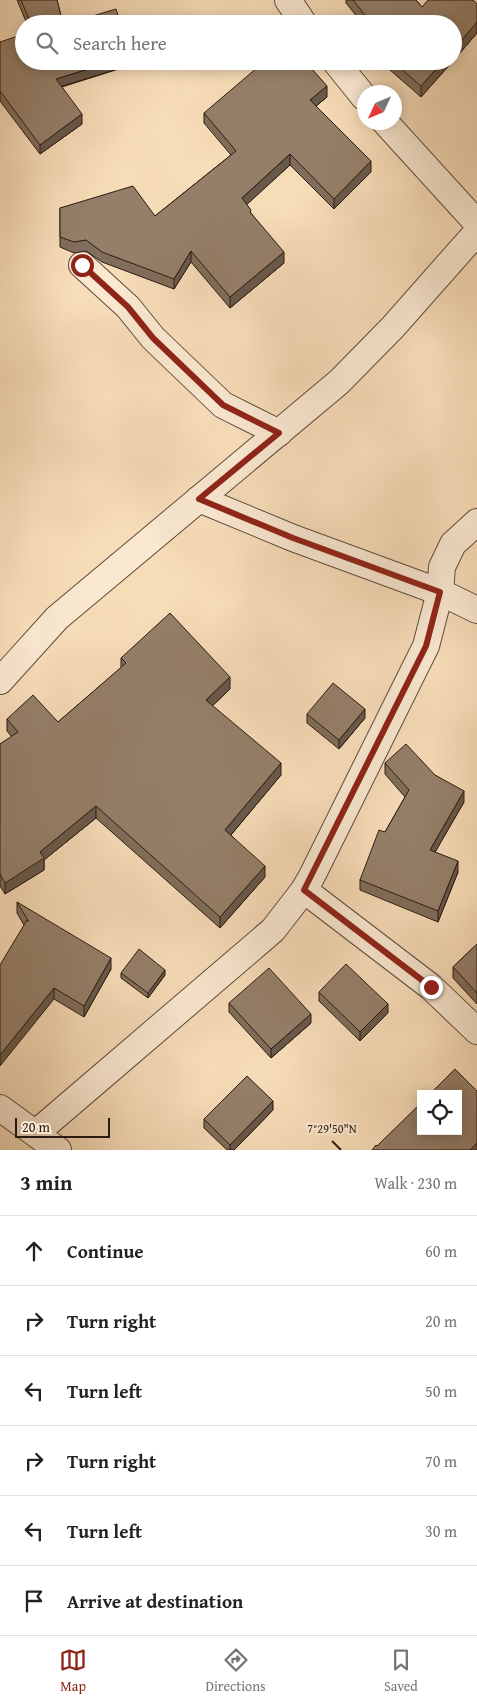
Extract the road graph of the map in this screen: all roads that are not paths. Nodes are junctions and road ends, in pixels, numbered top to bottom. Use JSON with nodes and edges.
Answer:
{"nodes":[{"id":1,"x":288,"y":0,"type":"edge"},
{"id":2,"x":298,"y":15,"type":"edge"},
{"id":3,"x":342,"y":70,"type":"edge"},
{"id":4,"x":357,"y":88,"type":"edge"},
{"id":5,"x":392,"y":130,"type":"edge"},
{"id":6,"x":477,"y":223,"type":"edge"},
{"id":7,"x":477,"y":232,"type":"edge"},
{"id":8,"x":82,"y":265,"type":"dead end"},
{"id":9,"x":279,"y":433,"type":"junction"},
{"id":10,"x":199,"y":499,"type":"junction"},
{"id":11,"x":477,"y":522,"type":"edge"},
{"id":12,"x":440,"y":592,"type":"junction"},
{"id":13,"x":477,"y":610,"type":"edge"},
{"id":14,"x":0,"y":681,"type":"edge"},
{"id":15,"x":304,"y":890,"type":"junction"},
{"id":16,"x":477,"y":1031,"type":"edge"},
{"id":17,"x":0,"y":1108,"type":"edge"},
{"id":18,"x":36,"y":1133,"type":"junction"},
{"id":19,"x":58,"y":1150,"type":"edge"}],
"edges":[{"from":1,"to":2,"type":"street"},
{"from":3,"to":4,"type":"street"},
{"from":5,"to":6,"type":"street"},
{"from":7,"to":9,"type":"street"},
{"from":8,"to":9,"type":"street"},
{"from":9,"to":10,"type":"street"},
{"from":10,"to":12,"type":"street"},
{"from":10,"to":14,"type":"street"},
{"from":11,"to":12,"type":"street"},
{"from":12,"to":13,"type":"street"},
{"from":12,"to":15,"type":"street"},
{"from":15,"to":16,"type":"street"},
{"from":15,"to":18,"type":"street"},
{"from":17,"to":18,"type":"street"},
{"from":18,"to":19,"type":"street"}]}
